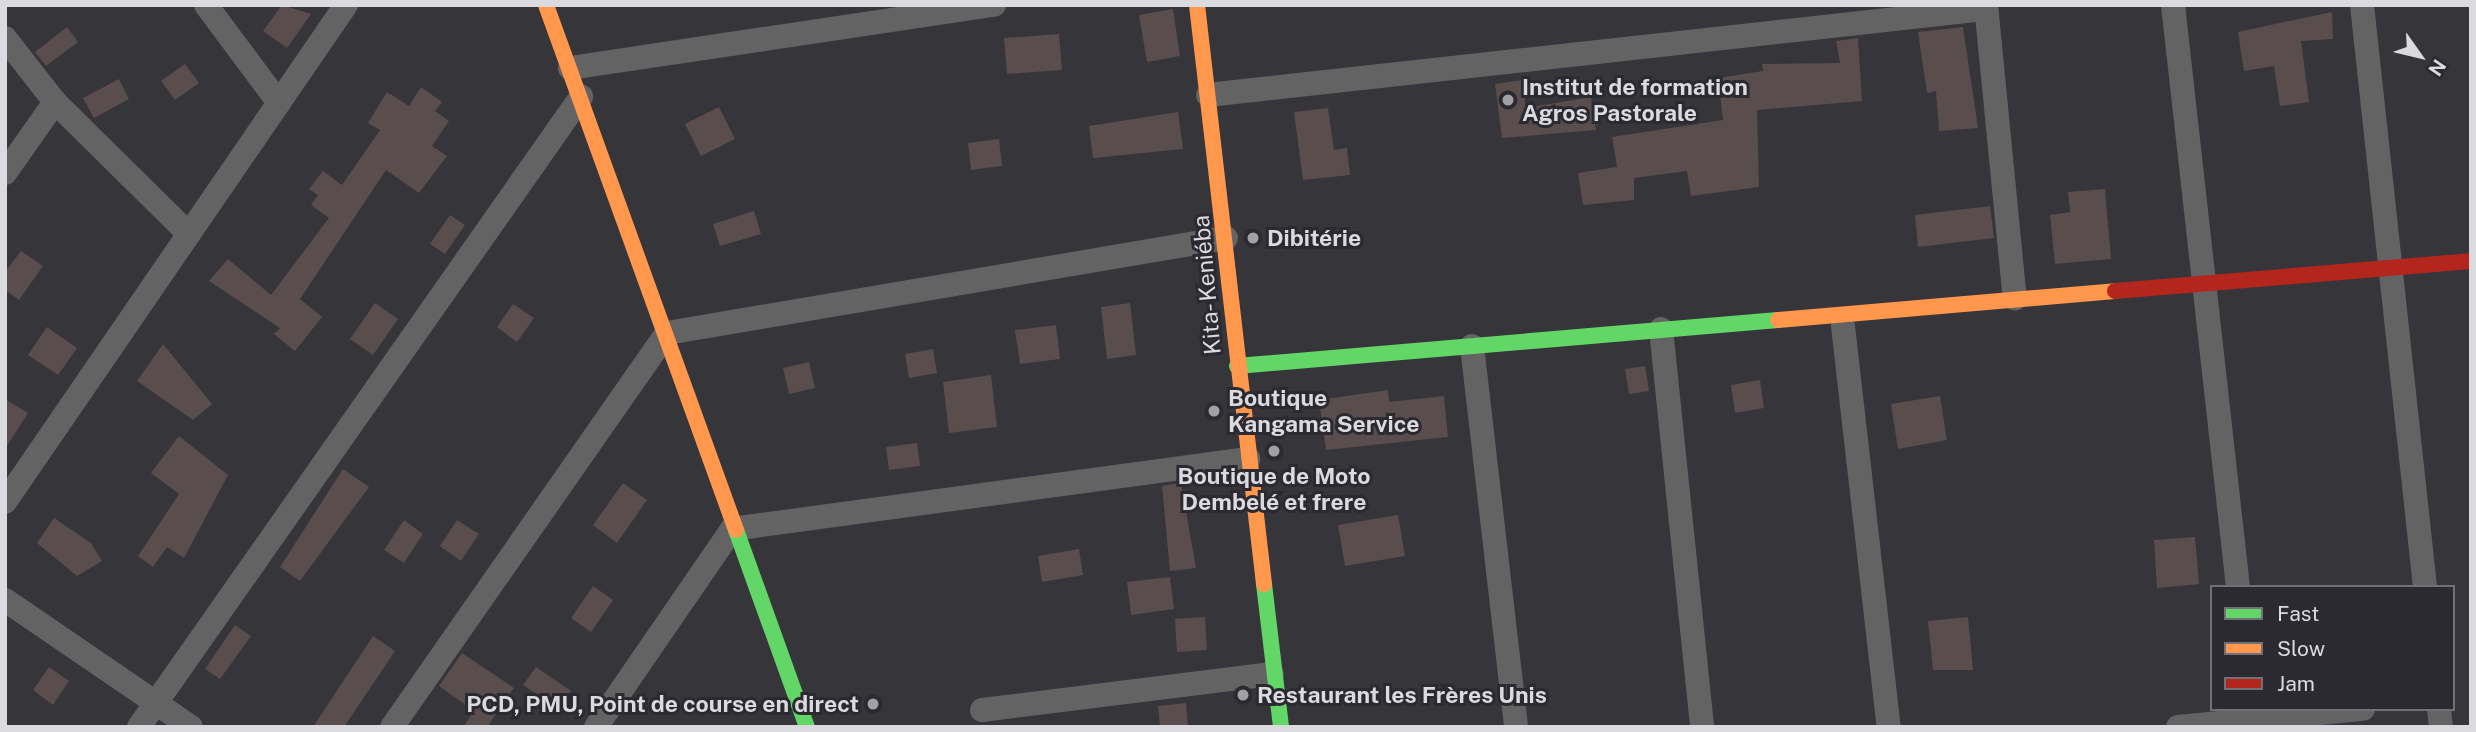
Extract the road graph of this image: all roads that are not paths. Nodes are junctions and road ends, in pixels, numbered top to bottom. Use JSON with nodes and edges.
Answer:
{"nodes":[{"id":1,"x":206,"y":5,"type":"edge"},
{"id":2,"x":346,"y":5,"type":"edge"},
{"id":3,"x":546,"y":5,"type":"edge"},
{"id":4,"x":994,"y":5,"type":"edge"},
{"id":5,"x":1197,"y":5,"type":"edge"},
{"id":6,"x":2173,"y":5,"type":"edge"},
{"id":7,"x":2362,"y":5,"type":"edge"},
{"id":8,"x":1986,"y":7,"type":"edge"},
{"id":9,"x":5,"y":38,"type":"edge"},
{"id":10,"x":570,"y":68,"type":"junction"},
{"id":11,"x":1208,"y":95,"type":"junction"},
{"id":12,"x":581,"y":97,"type":"junction"},
{"id":13,"x":55,"y":102,"type":"junction"},
{"id":14,"x":279,"y":103,"type":"junction"},
{"id":15,"x":5,"y":173,"type":"edge"},
{"id":16,"x":189,"y":234,"type":"junction"},
{"id":17,"x":1226,"y":239,"type":"junction"},
{"id":18,"x":2471,"y":261,"type":"edge"},
{"id":19,"x":2390,"y":268,"type":"junction"},
{"id":20,"x":2204,"y":284,"type":"junction"},
{"id":21,"x":2015,"y":299,"type":"junction"},
{"id":22,"x":1843,"y":326,"type":"dead end"},
{"id":23,"x":1661,"y":330,"type":"junction"},
{"id":24,"x":667,"y":333,"type":"junction"},
{"id":25,"x":1472,"y":346,"type":"junction"},
{"id":26,"x":1237,"y":366,"type":"junction"},
{"id":27,"x":1248,"y":458,"type":"junction"},
{"id":28,"x":5,"y":502,"type":"edge"},
{"id":29,"x":732,"y":529,"type":"junction"},
{"id":30,"x":2238,"y":585,"type":"edge"},
{"id":31,"x":2426,"y":585,"type":"edge"},
{"id":32,"x":5,"y":600,"type":"edge"},
{"id":33,"x":1272,"y":674,"type":"junction"},
{"id":34,"x":155,"y":702,"type":"junction"},
{"id":35,"x":982,"y":710,"type":"dead end"},
{"id":36,"x":2339,"y":711,"type":"edge"},
{"id":37,"x":2253,"y":718,"type":"edge"},
{"id":38,"x":139,"y":727,"type":"edge"},
{"id":39,"x":191,"y":727,"type":"edge"},
{"id":40,"x":392,"y":727,"type":"edge"},
{"id":41,"x":596,"y":727,"type":"edge"},
{"id":42,"x":807,"y":727,"type":"edge"},
{"id":43,"x":1280,"y":727,"type":"edge"},
{"id":44,"x":1516,"y":727,"type":"edge"},
{"id":45,"x":1702,"y":727,"type":"edge"},
{"id":46,"x":1888,"y":727,"type":"edge"},
{"id":47,"x":2178,"y":727,"type":"edge"}],
"edges":[{"from":1,"to":14,"type":"street"},
{"from":2,"to":14,"type":"street"},
{"from":3,"to":10,"type":"street"},
{"from":4,"to":10,"type":"street"},
{"from":5,"to":11,"type":"street","name":"Kita- Keniéba"},
{"from":6,"to":20,"type":"street"},
{"from":7,"to":19,"type":"street"},
{"from":8,"to":11,"type":"street"},
{"from":8,"to":21,"type":"street"},
{"from":9,"to":13,"type":"street"},
{"from":10,"to":12,"type":"street"},
{"from":11,"to":17,"type":"street","name":"Kita- Keniéba"},
{"from":12,"to":24,"type":"street"},
{"from":12,"to":34,"type":"street"},
{"from":13,"to":15,"type":"street"},
{"from":13,"to":16,"type":"street"},
{"from":14,"to":16,"type":"street"},
{"from":16,"to":28,"type":"street"},
{"from":17,"to":24,"type":"street"},
{"from":17,"to":26,"type":"street","name":"Kita- Keniéba"},
{"from":18,"to":19,"type":"street"},
{"from":19,"to":20,"type":"street"},
{"from":19,"to":31,"type":"street"},
{"from":20,"to":21,"type":"street"},
{"from":20,"to":30,"type":"street"},
{"from":21,"to":23,"type":"street"},
{"from":22,"to":46,"type":"street"},
{"from":23,"to":25,"type":"street"},
{"from":23,"to":45,"type":"street"},
{"from":24,"to":29,"type":"street"},
{"from":24,"to":40,"type":"street"},
{"from":25,"to":26,"type":"street"},
{"from":25,"to":44,"type":"street"},
{"from":26,"to":27,"type":"street","name":"Kita- Keniéba"},
{"from":27,"to":29,"type":"street"},
{"from":27,"to":33,"type":"street","name":"Kita- Keniéba"},
{"from":29,"to":41,"type":"street"},
{"from":29,"to":42,"type":"street"},
{"from":32,"to":34,"type":"street"},
{"from":33,"to":35,"type":"street"},
{"from":33,"to":43,"type":"street","name":"Kita- Keniéba"},
{"from":34,"to":38,"type":"street"},
{"from":34,"to":39,"type":"street"},
{"from":36,"to":37,"type":"street"},
{"from":37,"to":47,"type":"street"}]}
